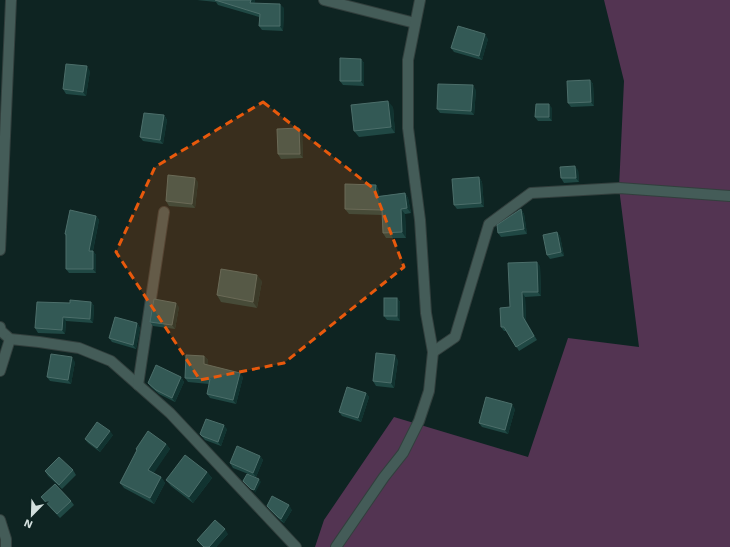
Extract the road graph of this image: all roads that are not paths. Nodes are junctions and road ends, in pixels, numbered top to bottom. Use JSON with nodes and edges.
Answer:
{"nodes":[{"id":1,"x":11,"y":0,"type":"edge"},
{"id":2,"x":324,"y":0,"type":"edge"},
{"id":3,"x":420,"y":0,"type":"edge"},
{"id":4,"x":415,"y":22,"type":"junction"},
{"id":5,"x":730,"y":196,"type":"edge"},
{"id":6,"x":164,"y":212,"type":"dead end"},
{"id":7,"x":0,"y":250,"type":"edge"},
{"id":8,"x":0,"y":326,"type":"edge"},
{"id":9,"x":10,"y":339,"type":"junction"},
{"id":10,"x":433,"y":352,"type":"junction"},
{"id":11,"x":0,"y":371,"type":"edge"},
{"id":12,"x":138,"y":384,"type":"junction"},
{"id":13,"x":0,"y":520,"type":"edge"},
{"id":14,"x":6,"y":547,"type":"edge"},
{"id":15,"x":296,"y":547,"type":"edge"},
{"id":16,"x":336,"y":547,"type":"edge"}],
"edges":[{"from":1,"to":7,"type":"street"},
{"from":2,"to":4,"type":"street"},
{"from":3,"to":4,"type":"street"},
{"from":4,"to":10,"type":"street"},
{"from":5,"to":10,"type":"street"},
{"from":6,"to":12,"type":"street"},
{"from":8,"to":9,"type":"street"},
{"from":9,"to":11,"type":"street"},
{"from":9,"to":12,"type":"street"},
{"from":10,"to":16,"type":"street"},
{"from":12,"to":15,"type":"street"},
{"from":13,"to":14,"type":"street"}]}
